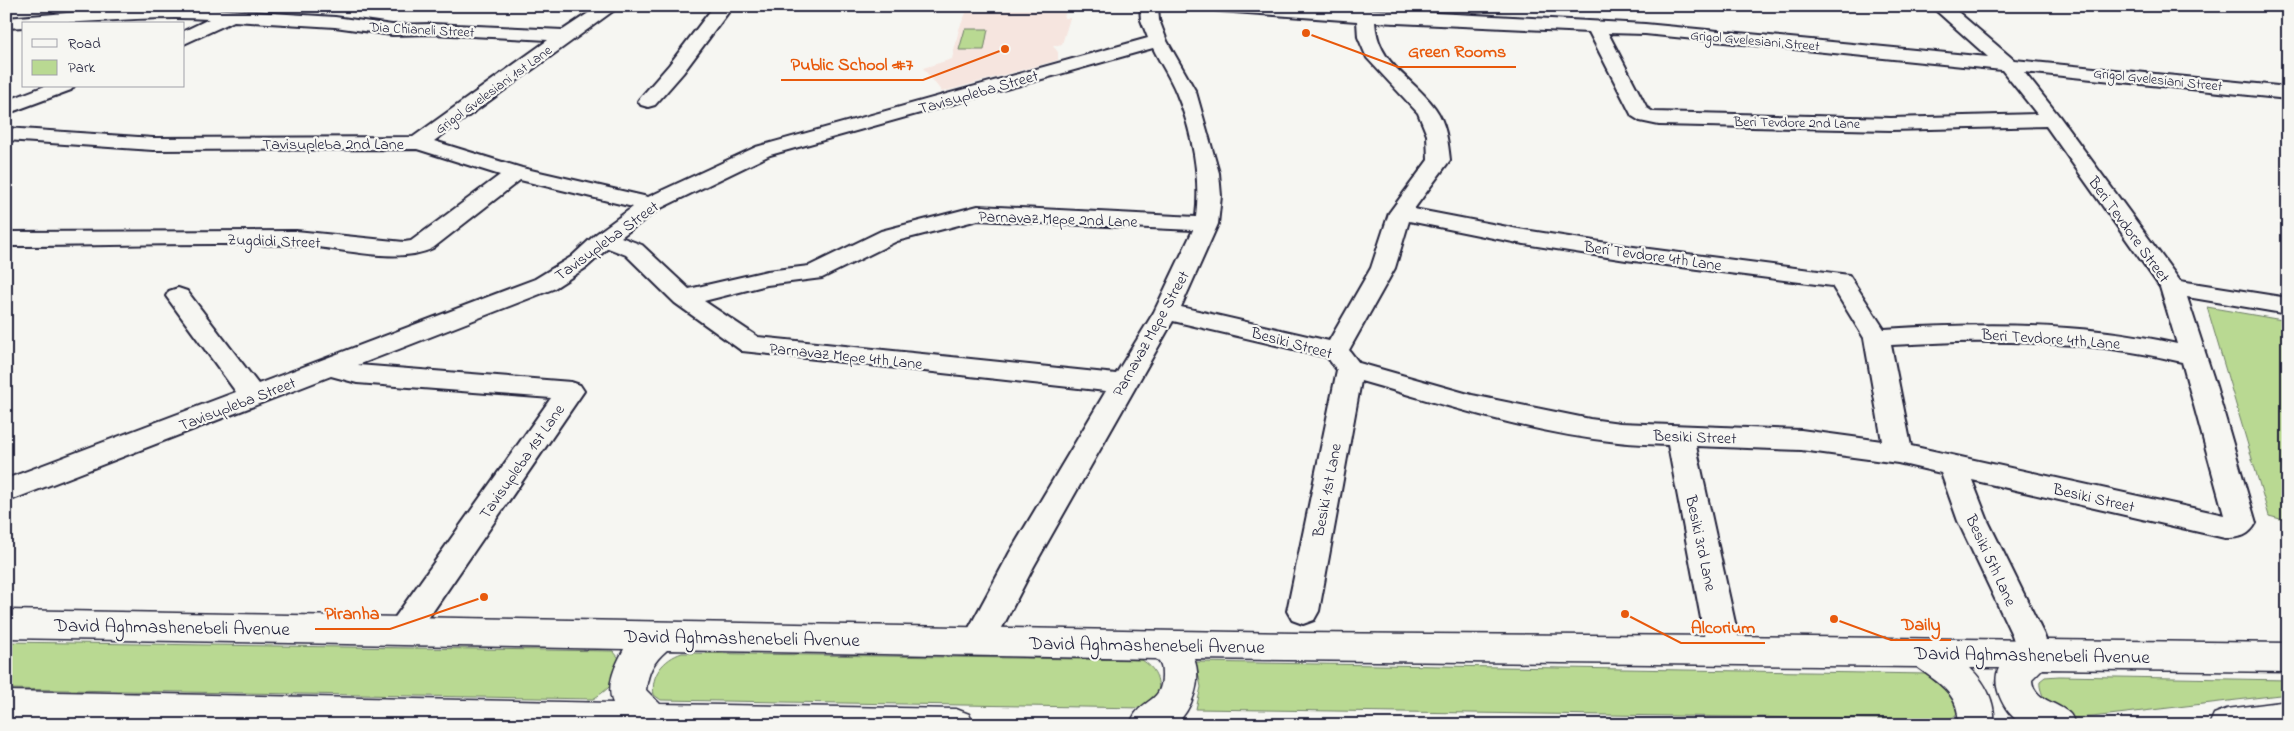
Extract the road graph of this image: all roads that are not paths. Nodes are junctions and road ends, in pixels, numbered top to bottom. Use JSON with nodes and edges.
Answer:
{"nodes":[{"id":1,"x":611,"y":6,"type":"edge"},
{"id":2,"x":724,"y":6,"type":"edge"},
{"id":3,"x":1149,"y":6,"type":"edge"},
{"id":4,"x":1220,"y":6,"type":"edge"},
{"id":5,"x":1940,"y":6,"type":"edge"},
{"id":6,"x":1316,"y":9,"type":"edge"},
{"id":7,"x":232,"y":15,"type":"junction"},
{"id":8,"x":1366,"y":16,"type":"junction"},
{"id":9,"x":6,"y":23,"type":"edge"},
{"id":10,"x":1596,"y":27,"type":"junction"},
{"id":11,"x":568,"y":36,"type":"junction"},
{"id":12,"x":185,"y":38,"type":"edge"},
{"id":13,"x":1158,"y":41,"type":"junction"},
{"id":14,"x":2007,"y":64,"type":"junction"},
{"id":15,"x":59,"y":88,"type":"edge"},
{"id":16,"x":2288,"y":93,"type":"edge"},
{"id":17,"x":648,"y":101,"type":"dead end"},
{"id":18,"x":6,"y":108,"type":"edge"},
{"id":19,"x":2052,"y":120,"type":"junction"},
{"id":20,"x":6,"y":134,"type":"edge"},
{"id":21,"x":418,"y":143,"type":"junction"},
{"id":22,"x":516,"y":173,"type":"junction"},
{"id":23,"x":651,"y":204,"type":"junction"},
{"id":24,"x":1400,"y":213,"type":"junction"},
{"id":25,"x":1207,"y":224,"type":"junction"},
{"id":26,"x":6,"y":239,"type":"edge"},
{"id":27,"x":604,"y":239,"type":"junction"},
{"id":28,"x":2172,"y":287,"type":"junction"},
{"id":29,"x":178,"y":296,"type":"dead end"},
{"id":30,"x":684,"y":298,"type":"junction"},
{"id":31,"x":2288,"y":306,"type":"edge"},
{"id":32,"x":1166,"y":312,"type":"junction"},
{"id":33,"x":1877,"y":338,"type":"junction"},
{"id":34,"x":2194,"y":356,"type":"junction"},
{"id":35,"x":1343,"y":360,"type":"junction"},
{"id":36,"x":331,"y":367,"type":"junction"},
{"id":37,"x":1124,"y":384,"type":"junction"},
{"id":38,"x":254,"y":396,"type":"junction"},
{"id":39,"x":1680,"y":436,"type":"junction"},
{"id":40,"x":1898,"y":453,"type":"junction"},
{"id":41,"x":1952,"y":465,"type":"junction"},
{"id":42,"x":6,"y":491,"type":"edge"},
{"id":43,"x":2236,"y":527,"type":"joint"},
{"id":44,"x":1303,"y":611,"type":"dead end"},
{"id":45,"x":6,"y":624,"type":"edge"},
{"id":46,"x":402,"y":630,"type":"junction"},
{"id":47,"x":661,"y":635,"type":"junction"},
{"id":48,"x":978,"y":641,"type":"junction"},
{"id":49,"x":1162,"y":644,"type":"junction"},
{"id":50,"x":1724,"y":650,"type":"junction"},
{"id":51,"x":1924,"y":653,"type":"junction"},
{"id":52,"x":2034,"y":654,"type":"junction"},
{"id":53,"x":2288,"y":658,"type":"edge"},
{"id":54,"x":6,"y":707,"type":"edge"},
{"id":55,"x":2288,"y":717,"type":"edge"},
{"id":56,"x":652,"y":719,"type":"junction"},
{"id":57,"x":370,"y":720,"type":"edge"},
{"id":58,"x":932,"y":724,"type":"edge"},
{"id":59,"x":956,"y":725,"type":"edge"},
{"id":60,"x":1148,"y":725,"type":"edge"},
{"id":61,"x":1976,"y":725,"type":"edge"},
{"id":62,"x":2057,"y":725,"type":"edge"},
{"id":63,"x":2227,"y":725,"type":"edge"}],
"edges":[{"from":1,"to":11,"type":"street"},
{"from":2,"to":17,"type":"street"},
{"from":3,"to":13,"type":"street","name":"Parnavaz Mepe Street"},
{"from":4,"to":6,"type":"street","name":"Grigol Gvelesiani Street"},
{"from":5,"to":14,"type":"street","name":"Beri Tevdore Street"},
{"from":6,"to":8,"type":"street","name":"Grigol Gvelesiani Street"},
{"from":7,"to":9,"type":"street","name":"Dia Chianeli Street"},
{"from":7,"to":11,"type":"street","name":"Dia Chianeli Street"},
{"from":7,"to":12,"type":"street"},
{"from":8,"to":10,"type":"street","name":"Grigol Gvelesiani Street"},
{"from":8,"to":24,"type":"street","name":"Besiki 1st Lane"},
{"from":10,"to":14,"type":"street","name":"Grigol Gvelesiani Street"},
{"from":10,"to":19,"type":"street","name":"Beri Tevdore 2nd Lane"},
{"from":11,"to":21,"type":"street","name":"Grigol Gvelesiani 1st Lane"},
{"from":13,"to":23,"type":"street","name":"Tavisupleba Street"},
{"from":13,"to":25,"type":"street","name":"Parnavaz Mepe Street"},
{"from":14,"to":16,"type":"street","name":"Grigol Gvelesiani Street"},
{"from":14,"to":19,"type":"street","name":"Beri Tevdore Street"},
{"from":15,"to":18,"type":"street"},
{"from":19,"to":28,"type":"street","name":"Beri Tevdore Street"},
{"from":20,"to":21,"type":"street","name":"Tavisupleba 2nd Lane"},
{"from":21,"to":22,"type":"street","name":"Tavisupleba 2nd Lane"},
{"from":22,"to":23,"type":"street","name":"Tavisupleba 2nd Lane"},
{"from":22,"to":26,"type":"street","name":"Zugdidi Street"},
{"from":23,"to":27,"type":"street","name":"Tavisupleba Street"},
{"from":24,"to":33,"type":"street","name":"Beri Tevdore 4th Lane"},
{"from":24,"to":35,"type":"street","name":"Besiki 1st Lane"},
{"from":25,"to":30,"type":"street","name":"Parnavaz Mepe 2nd Lane"},
{"from":25,"to":32,"type":"street","name":"Parnavaz Mepe Street"},
{"from":27,"to":30,"type":"street","name":"Parnavaz Mepe 4th Lane"},
{"from":27,"to":36,"type":"street","name":"Tavisupleba Street"},
{"from":28,"to":31,"type":"street"},
{"from":28,"to":34,"type":"street","name":"Beri Tevdore Street"},
{"from":29,"to":38,"type":"street"},
{"from":30,"to":37,"type":"street","name":"Parnavaz Mepe 4th Lane"},
{"from":32,"to":35,"type":"street","name":"Besiki Street"},
{"from":32,"to":37,"type":"street","name":"Parnavaz Mepe Street"},
{"from":33,"to":34,"type":"street","name":"Beri Tevdore 4th Lane"},
{"from":33,"to":40,"type":"street","name":"Beri Tevdore 4th Lane"},
{"from":34,"to":43,"type":"street","name":"Beri Tevdore Street"},
{"from":35,"to":39,"type":"street","name":"Besiki Street"},
{"from":35,"to":44,"type":"street","name":"Besiki 1st Lane"},
{"from":36,"to":38,"type":"street","name":"Tavisupleba Street"},
{"from":36,"to":46,"type":"street","name":"Tavisupleba 1st Lane"},
{"from":37,"to":48,"type":"street","name":"Parnavaz Mepe Street"},
{"from":38,"to":42,"type":"street","name":"Tavisupleba Street"},
{"from":39,"to":40,"type":"street","name":"Besiki Street"},
{"from":39,"to":50,"type":"street","name":"Besiki 3rd Lane"},
{"from":40,"to":41,"type":"street","name":"Besiki Street"},
{"from":41,"to":43,"type":"street","name":"Besiki Street"},
{"from":41,"to":52,"type":"street","name":"Besiki 5th Lane"},
{"from":45,"to":46,"type":"main road","name":"David Aghmashenebeli Avenue"},
{"from":46,"to":47,"type":"main road","name":"David Aghmashenebeli Avenue"},
{"from":47,"to":48,"type":"main road","name":"David Aghmashenebeli Avenue"},
{"from":47,"to":56,"type":"main road"},
{"from":48,"to":49,"type":"main road","name":"David Aghmashenebeli Avenue"},
{"from":49,"to":50,"type":"main road","name":"David Aghmashenebeli Avenue"},
{"from":49,"to":60,"type":"main road"},
{"from":50,"to":51,"type":"main road","name":"David Aghmashenebeli Avenue"},
{"from":51,"to":52,"type":"main road","name":"David Aghmashenebeli Avenue"},
{"from":51,"to":61,"type":"main road"},
{"from":52,"to":53,"type":"main road","name":"David Aghmashenebeli Avenue"},
{"from":52,"to":62,"type":"main road"},
{"from":54,"to":57,"type":"main road"},
{"from":55,"to":63,"type":"main road"},
{"from":56,"to":57,"type":"main road"},
{"from":56,"to":58,"type":"main road"},
{"from":58,"to":59,"type":"main road"}]}
